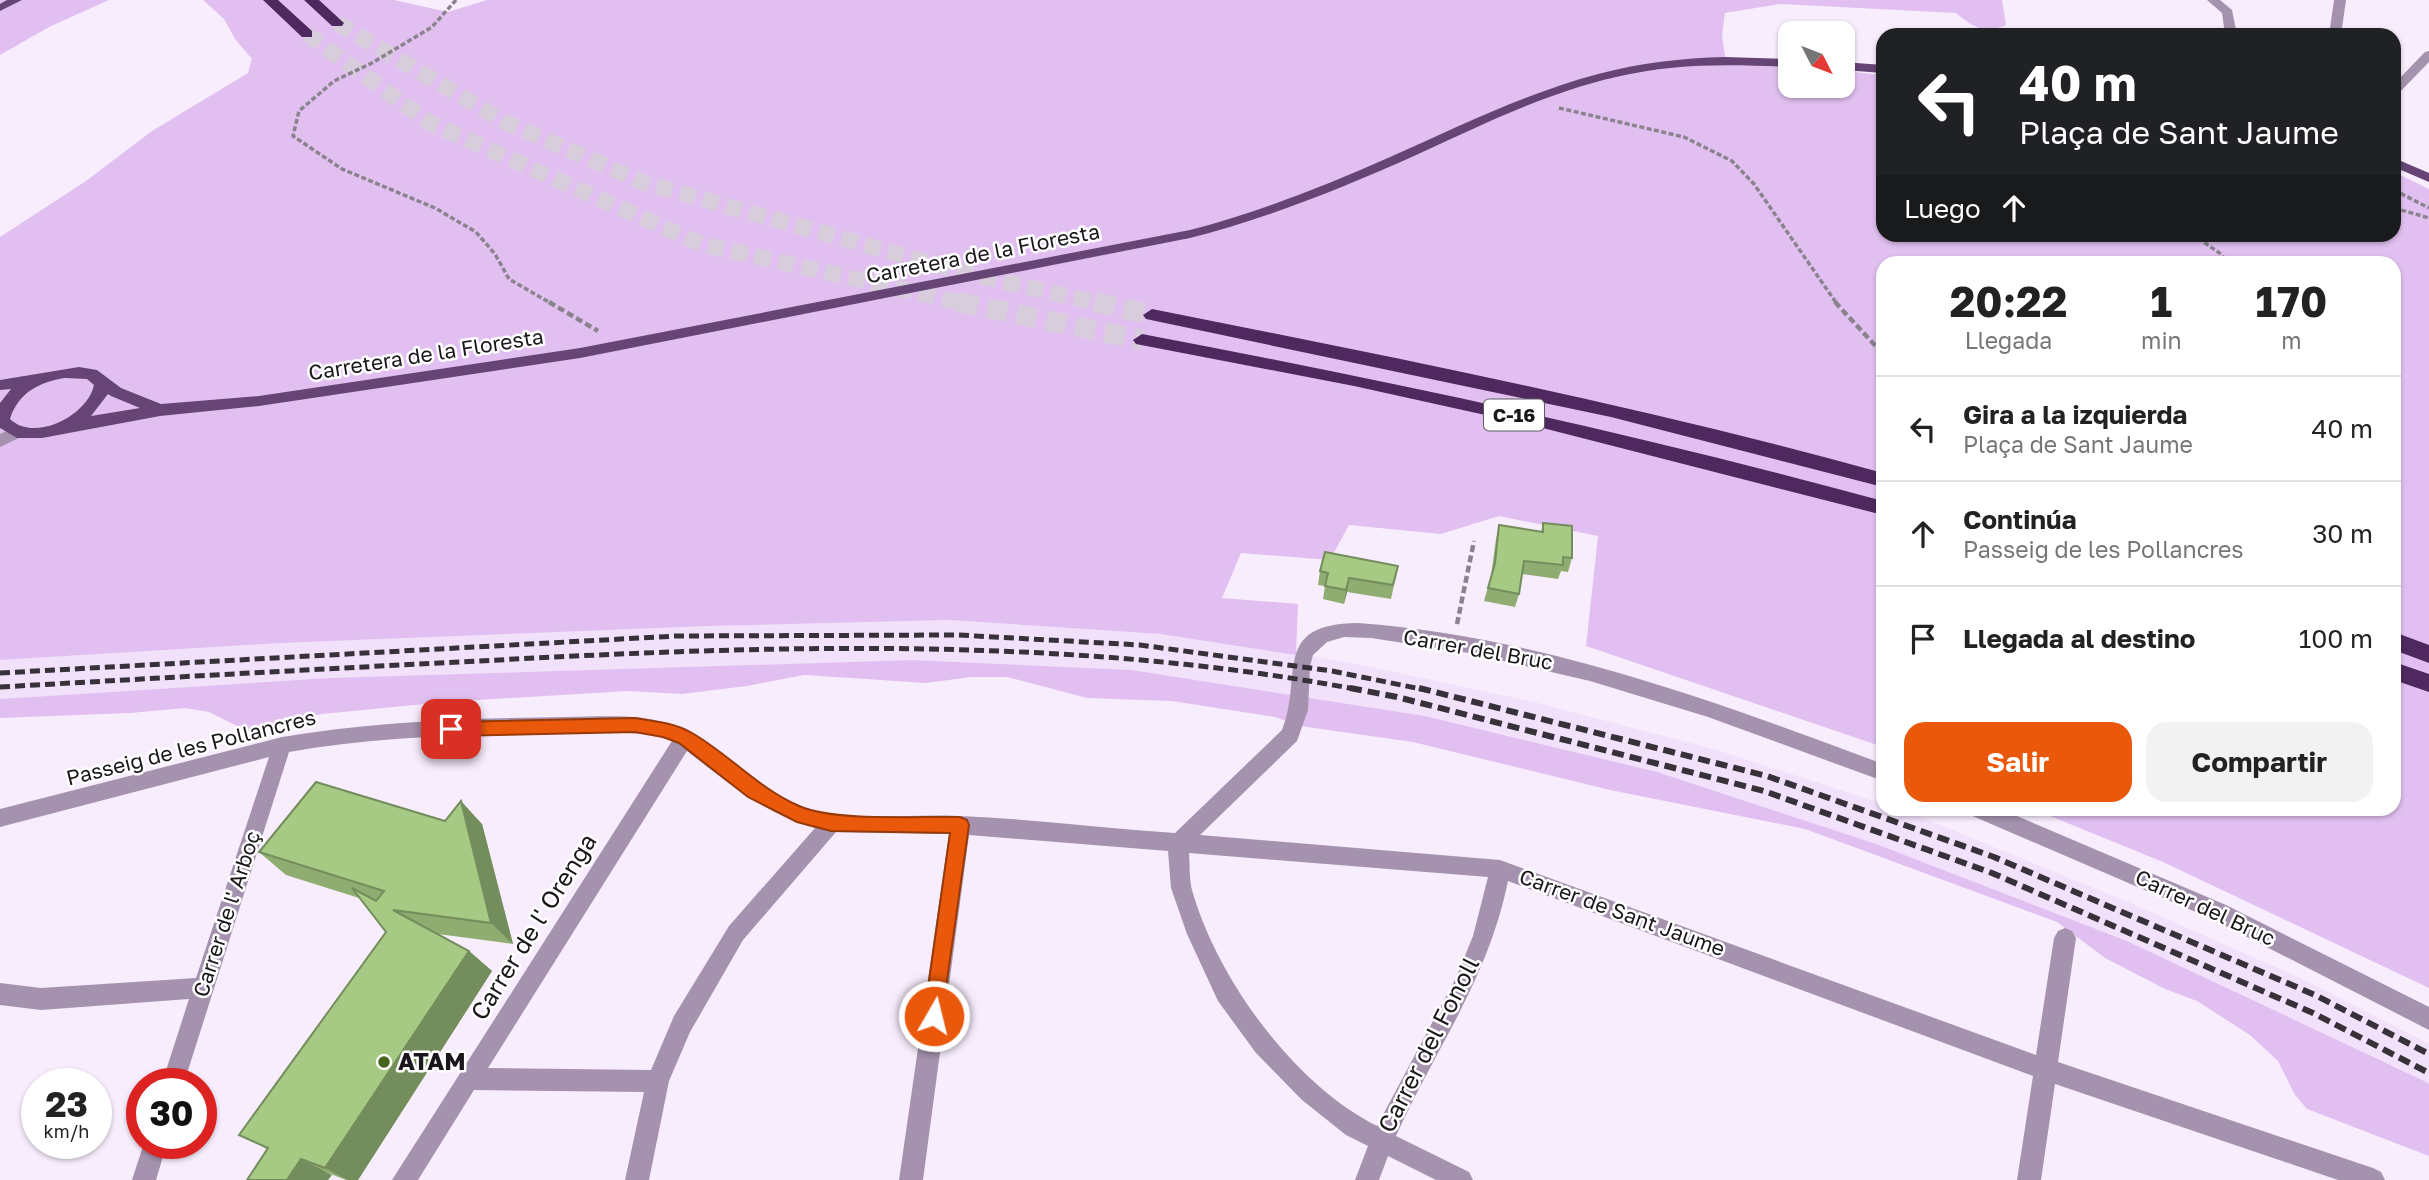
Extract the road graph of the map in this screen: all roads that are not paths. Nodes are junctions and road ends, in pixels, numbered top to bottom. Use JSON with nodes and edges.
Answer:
{"nodes":[{"id":1,"x":16,"y":0,"type":"edge"},
{"id":2,"x":270,"y":0,"type":"edge"},
{"id":3,"x":312,"y":0,"type":"edge"},
{"id":4,"x":2213,"y":0,"type":"edge"},
{"id":5,"x":2340,"y":0,"type":"edge"},
{"id":6,"x":0,"y":8,"type":"edge"},
{"id":7,"x":337,"y":23,"type":"tunnel mouth"},
{"id":8,"x":2230,"y":28,"type":"edge"},
{"id":9,"x":2336,"y":28,"type":"edge"},
{"id":10,"x":307,"y":34,"type":"tunnel mouth"},
{"id":11,"x":2429,"y":55,"type":"edge"},
{"id":12,"x":1778,"y":62,"type":"edge"},
{"id":13,"x":1855,"y":67,"type":"edge"},
{"id":14,"x":1876,"y":68,"type":"edge"},
{"id":15,"x":2401,"y":84,"type":"edge"},
{"id":16,"x":2401,"y":165,"type":"edge"},
{"id":17,"x":2429,"y":178,"type":"edge"},
{"id":18,"x":1152,"y":315,"type":"tunnel mouth"},
{"id":19,"x":1142,"y":340,"type":"tunnel mouth"},
{"id":20,"x":39,"y":380,"type":"junction"},
{"id":21,"x":102,"y":384,"type":"junction"},
{"id":22,"x":0,"y":385,"type":"edge"},
{"id":23,"x":160,"y":410,"type":"junction"},
{"id":24,"x":1,"y":419,"type":"edge"},
{"id":25,"x":57,"y":428,"type":"junction"},
{"id":26,"x":18,"y":432,"type":"junction"},
{"id":27,"x":0,"y":441,"type":"edge"},
{"id":28,"x":1876,"y":478,"type":"edge"},
{"id":29,"x":1876,"y":506,"type":"edge"},
{"id":30,"x":2401,"y":644,"type":"edge"},
{"id":31,"x":2429,"y":654,"type":"edge"},
{"id":32,"x":2401,"y":673,"type":"edge"},
{"id":33,"x":2429,"y":683,"type":"edge"},
{"id":34,"x":685,"y":738,"type":"junction"},
{"id":35,"x":282,"y":745,"type":"junction"},
{"id":36,"x":1876,"y":770,"type":"edge"},
{"id":37,"x":1994,"y":816,"type":"edge"},
{"id":38,"x":0,"y":818,"type":"edge"},
{"id":39,"x":831,"y":822,"type":"junction"},
{"id":40,"x":960,"y":825,"type":"junction"},
{"id":41,"x":1178,"y":844,"type":"junction"},
{"id":42,"x":1500,"y":869,"type":"junction"},
{"id":43,"x":2065,"y":939,"type":"dead end"},
{"id":44,"x":203,"y":988,"type":"junction"},
{"id":45,"x":0,"y":994,"type":"edge"},
{"id":46,"x":2429,"y":1019,"type":"edge"},
{"id":47,"x":178,"y":1068,"type":"edge"},
{"id":48,"x":2047,"y":1070,"type":"junction"},
{"id":49,"x":469,"y":1079,"type":"junction"},
{"id":50,"x":658,"y":1081,"type":"junction"},
{"id":51,"x":1379,"y":1141,"type":"junction"},
{"id":52,"x":150,"y":1159,"type":"edge"},
{"id":53,"x":144,"y":1180,"type":"edge"},
{"id":54,"x":404,"y":1180,"type":"edge"},
{"id":55,"x":637,"y":1180,"type":"edge"},
{"id":56,"x":911,"y":1180,"type":"edge"},
{"id":57,"x":1367,"y":1180,"type":"edge"},
{"id":58,"x":1461,"y":1180,"type":"edge"},
{"id":59,"x":2029,"y":1180,"type":"edge"},
{"id":60,"x":2373,"y":1180,"type":"edge"}],
"edges":[{"from":1,"to":6,"type":"main road"},
{"from":2,"to":10,"type":"highway"},
{"from":3,"to":7,"type":"highway"},
{"from":4,"to":8,"type":"street"},
{"from":5,"to":9,"type":"street"},
{"from":11,"to":15,"type":"street"},
{"from":12,"to":23,"type":"main road","name":"Carretera de la Floresta"},
{"from":13,"to":14,"type":"main road"},
{"from":16,"to":17,"type":"main road"},
{"from":18,"to":28,"type":"highway","number":"C-16"},
{"from":19,"to":29,"type":"highway","number":"C-16"},
{"from":20,"to":21,"type":"main road","name":"Carretera de la Floresta"},
{"from":20,"to":22,"type":"main road"},
{"from":20,"to":24,"type":"main road"},
{"from":21,"to":23,"type":"main road","name":"Carretera de la Floresta"},
{"from":21,"to":25,"type":"main road"},
{"from":23,"to":25,"type":"main road","name":"Carretera de la Floresta"},
{"from":24,"to":26,"type":"main road"},
{"from":25,"to":26,"type":"main road","name":"Carretera de la Floresta"},
{"from":26,"to":27,"type":"street"},
{"from":30,"to":31,"type":"highway"},
{"from":32,"to":33,"type":"highway"},
{"from":34,"to":35,"type":"street","name":"Passeig de les Pollancres"},
{"from":34,"to":39,"type":"street","name":"Passeig de les Pollancres"},
{"from":34,"to":49,"type":"street","name":"Carrer de l' Orenga"},
{"from":35,"to":38,"type":"street","name":"Passeig de les Pollancres"},
{"from":35,"to":44,"type":"street","name":"Carrer de l' Arboç"},
{"from":36,"to":41,"type":"street","name":"Carrer del Bruc"},
{"from":37,"to":46,"type":"street","name":"Carrer del Bruc"},
{"from":39,"to":40,"type":"street","name":"Passeig de les Pollancres"},
{"from":39,"to":50,"type":"street"},
{"from":40,"to":41,"type":"street","name":"Carrer de Sant Jaume"},
{"from":40,"to":56,"type":"street"},
{"from":41,"to":42,"type":"street","name":"Carrer de Sant Jaume"},
{"from":41,"to":51,"type":"street"},
{"from":42,"to":48,"type":"street","name":"Carrer de Sant Jaume"},
{"from":42,"to":51,"type":"street","name":"Carrer del Fonoll"},
{"from":43,"to":48,"type":"street"},
{"from":44,"to":45,"type":"street"},
{"from":44,"to":47,"type":"street","name":"Carrer de l' Arboç"},
{"from":48,"to":59,"type":"street"},
{"from":48,"to":60,"type":"street","name":"Carrer de Sant Jaume"},
{"from":49,"to":50,"type":"street"},
{"from":49,"to":54,"type":"street","name":"Carrer de l' Orenga"},
{"from":50,"to":55,"type":"street"},
{"from":51,"to":57,"type":"street","name":"Carrer del Fonoll"},
{"from":51,"to":58,"type":"street"},
{"from":52,"to":53,"type":"street"}]}
